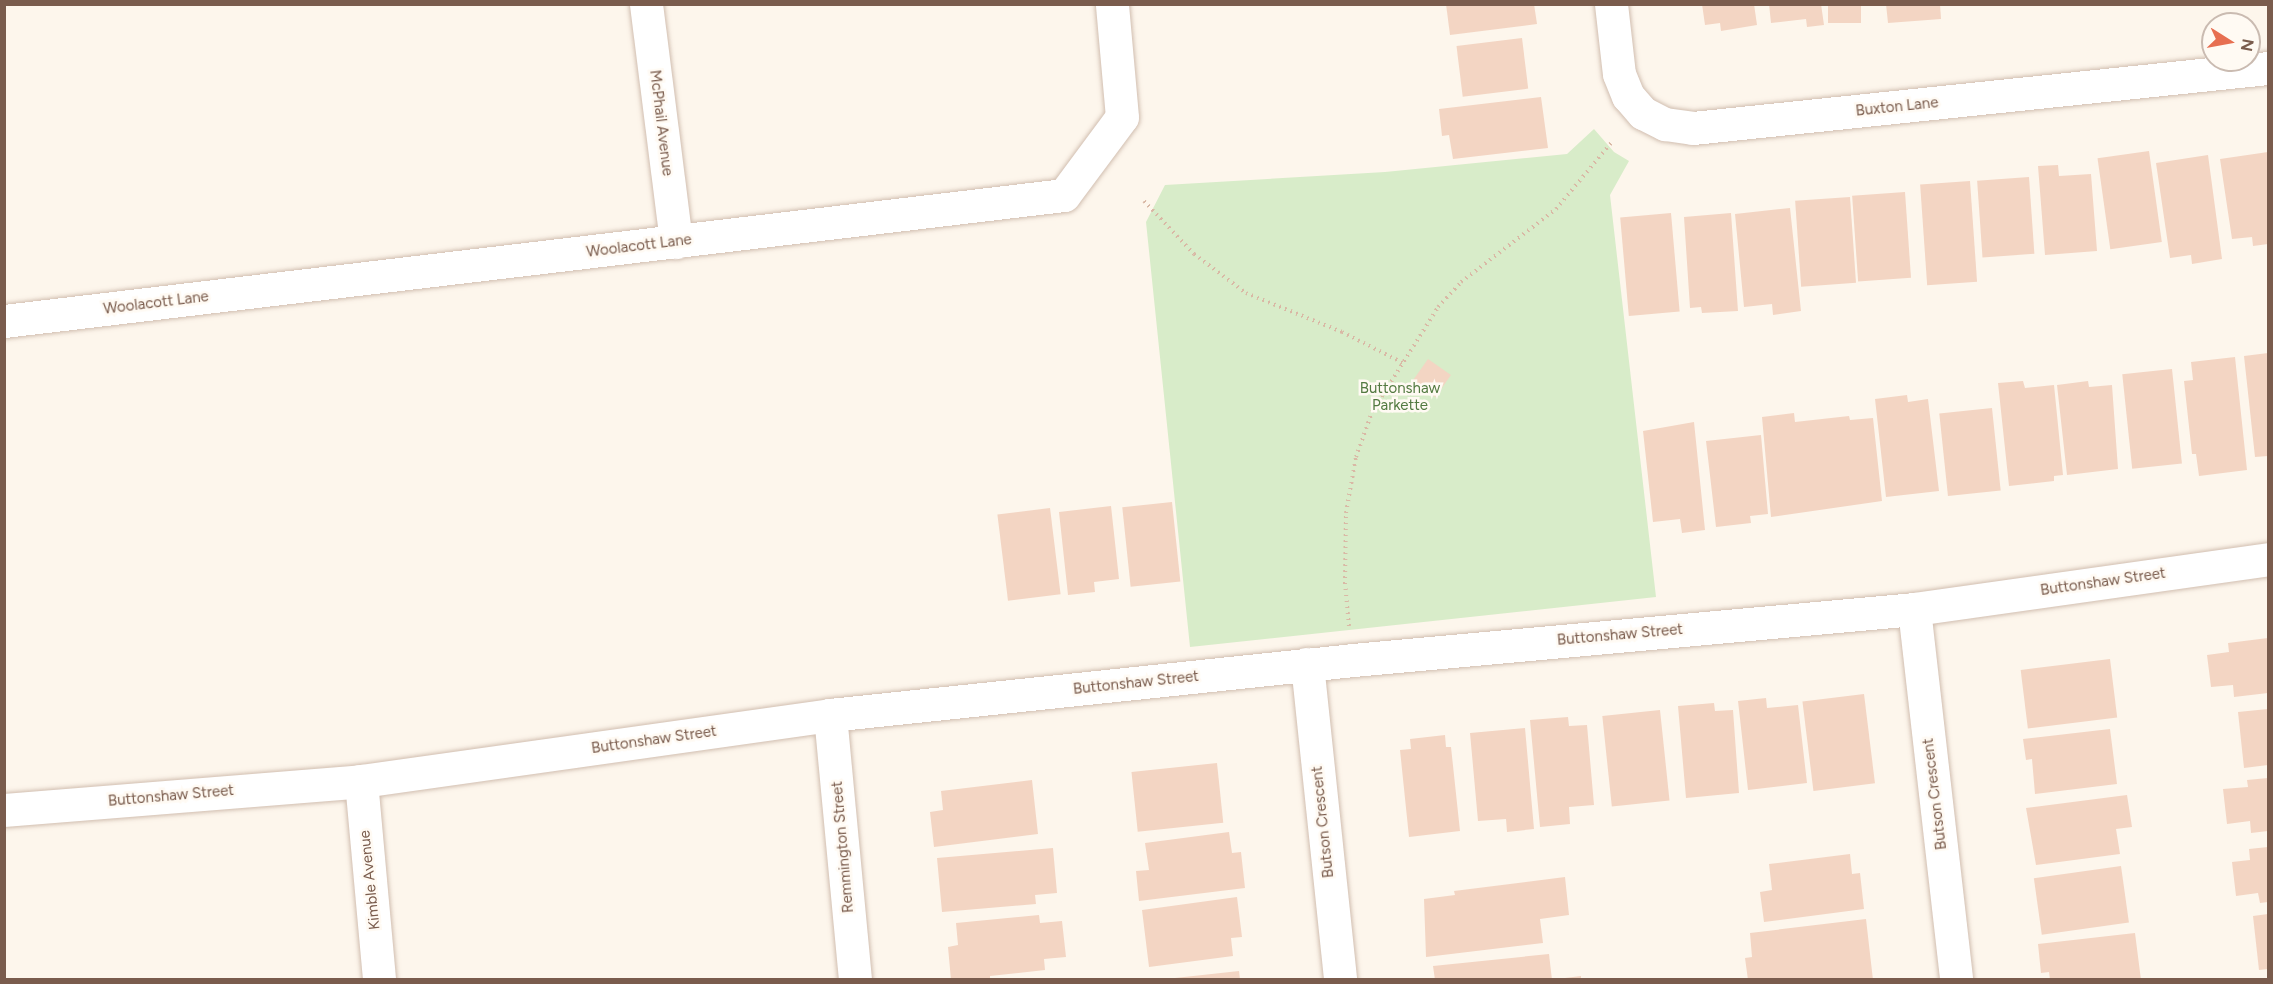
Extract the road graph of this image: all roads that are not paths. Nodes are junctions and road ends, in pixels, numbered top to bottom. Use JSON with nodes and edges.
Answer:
{"nodes":[{"id":1,"x":646,"y":4,"type":"edge"},
{"id":2,"x":1112,"y":4,"type":"edge"},
{"id":3,"x":1611,"y":4,"type":"edge"},
{"id":4,"x":2268,"y":68,"type":"edge"},
{"id":5,"x":676,"y":242,"type":"junction"},
{"id":6,"x":4,"y":321,"type":"edge"},
{"id":7,"x":2268,"y":559,"type":"edge"},
{"id":8,"x":1914,"y":609,"type":"junction"},
{"id":9,"x":1307,"y":664,"type":"junction"},
{"id":10,"x":830,"y":715,"type":"junction"},
{"id":11,"x":361,"y":781,"type":"junction"},
{"id":12,"x":4,"y":810,"type":"edge"},
{"id":13,"x":380,"y":980,"type":"edge"},
{"id":14,"x":855,"y":980,"type":"edge"},
{"id":15,"x":1340,"y":980,"type":"edge"},
{"id":16,"x":1956,"y":980,"type":"edge"}],
"edges":[{"from":1,"to":5,"type":"street","name":"McPhail Avenue"},
{"from":2,"to":5,"type":"street","name":"Woolacott Lane"},
{"from":3,"to":4,"type":"street","name":"Buxton Lane"},
{"from":5,"to":6,"type":"street","name":"Woolacott Lane"},
{"from":7,"to":8,"type":"street","name":"Buttonshaw Street"},
{"from":8,"to":9,"type":"street","name":"Buttonshaw Street"},
{"from":8,"to":16,"type":"street","name":"Butson Crescent"},
{"from":9,"to":10,"type":"street","name":"Buttonshaw Street"},
{"from":9,"to":15,"type":"street","name":"Butson Crescent"},
{"from":10,"to":11,"type":"street","name":"Buttonshaw Street"},
{"from":10,"to":14,"type":"street","name":"Remmington Street"},
{"from":11,"to":12,"type":"street","name":"Buttonshaw Street"},
{"from":11,"to":13,"type":"street","name":"Kimble Avenue"}]}
